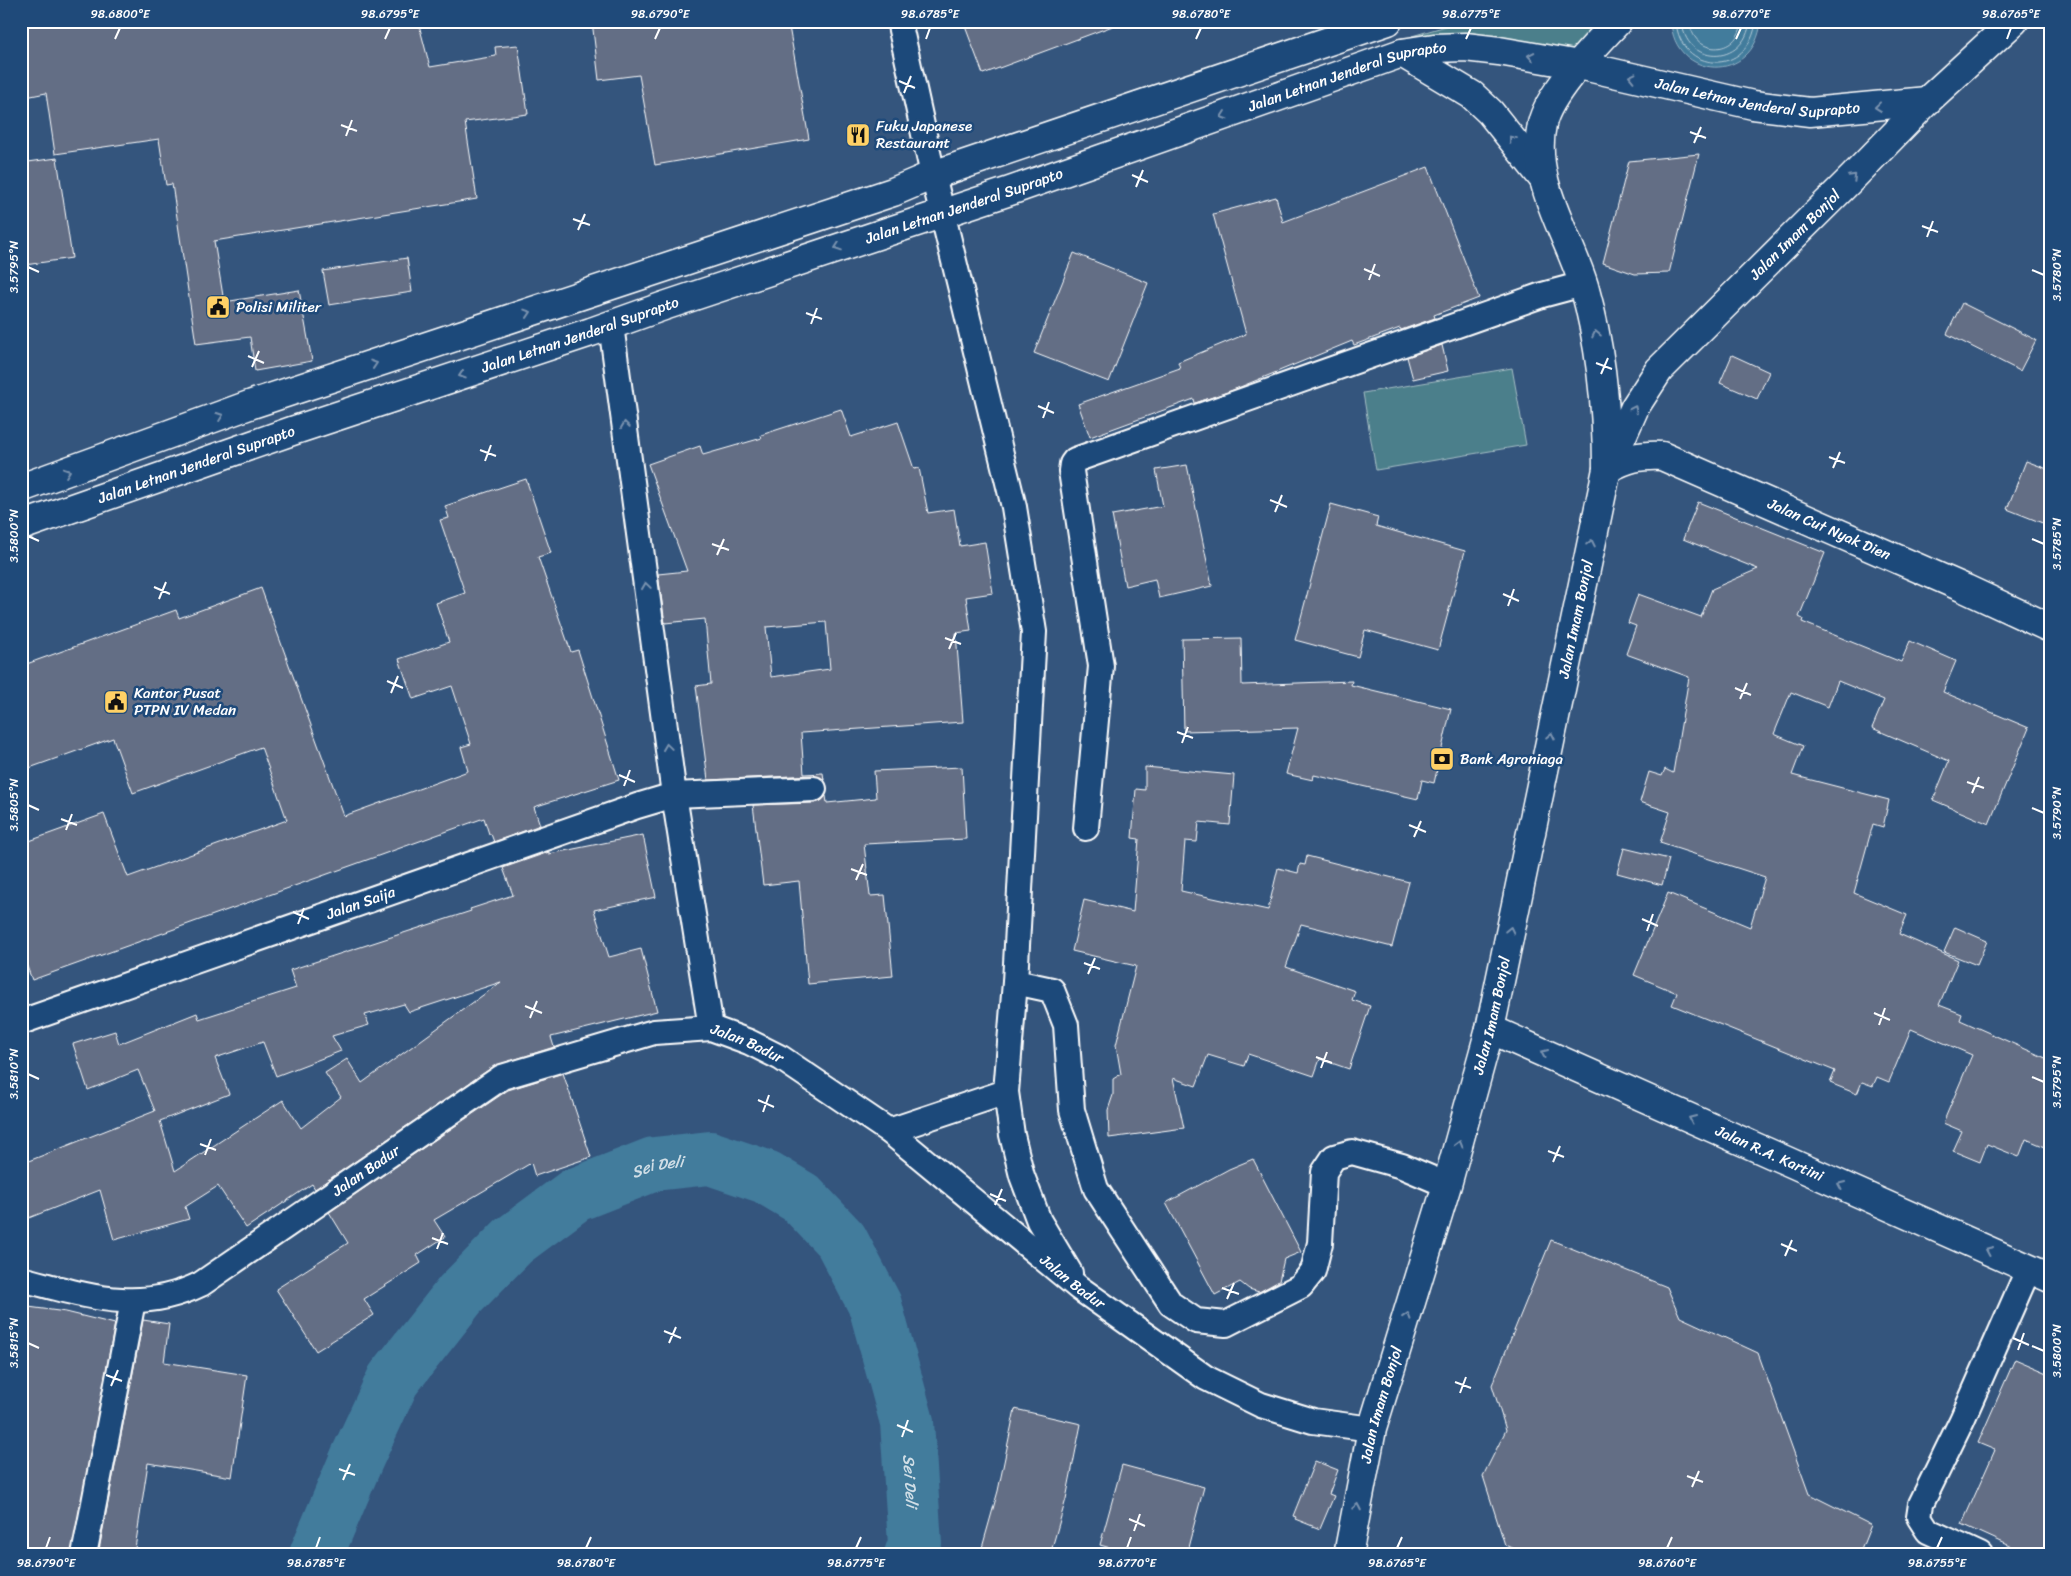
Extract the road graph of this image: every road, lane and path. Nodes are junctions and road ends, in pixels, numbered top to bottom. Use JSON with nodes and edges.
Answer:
{"nodes":[{"id":1,"x":899,"y":21,"type":"edge"},
{"id":2,"x":1388,"y":21,"type":"edge"},
{"id":3,"x":1618,"y":21,"type":"edge"},
{"id":4,"x":2014,"y":21,"type":"edge"},
{"id":5,"x":1402,"y":53,"type":"junction"},
{"id":6,"x":1578,"y":65,"type":"junction"},
{"id":7,"x":1927,"y":101,"type":"junction"},
{"id":8,"x":933,"y":175,"type":"junction"},
{"id":9,"x":1542,"y":177,"type":"junction"},
{"id":10,"x":942,"y":212,"type":"junction"},
{"id":11,"x":1583,"y":284,"type":"junction"},
{"id":12,"x":611,"y":325,"type":"junction"},
{"id":13,"x":1607,"y":470,"type":"junction"},
{"id":14,"x":21,"y":488,"type":"edge"},
{"id":15,"x":21,"y":526,"type":"edge"},
{"id":16,"x":2050,"y":628,"type":"edge"},
{"id":17,"x":814,"y":789,"type":"dead end"},
{"id":18,"x":674,"y":796,"type":"junction"},
{"id":19,"x":1086,"y":828,"type":"dead end"},
{"id":20,"x":1015,"y":982,"type":"junction"},
{"id":21,"x":21,"y":1022,"type":"edge"},
{"id":22,"x":711,"y":1028,"type":"junction"},
{"id":23,"x":1490,"y":1029,"type":"junction"},
{"id":24,"x":1006,"y":1092,"type":"junction"},
{"id":25,"x":889,"y":1130,"type":"junction"},
{"id":26,"x":1448,"y":1185,"type":"junction"},
{"id":27,"x":2039,"y":1273,"type":"edge"},
{"id":28,"x":21,"y":1279,"type":"edge"},
{"id":29,"x":1079,"y":1288,"type":"junction"},
{"id":30,"x":132,"y":1301,"type":"junction"},
{"id":31,"x":1372,"y":1429,"type":"junction"},
{"id":32,"x":84,"y":1555,"type":"edge"},
{"id":33,"x":1348,"y":1555,"type":"edge"},
{"id":34,"x":1980,"y":1555,"type":"edge"}],
"edges":[{"from":1,"to":8,"type":"street"},
{"from":2,"to":8,"type":"main road"},
{"from":3,"to":6,"type":"main road","name":"Jalan Imam Bonjol"},
{"from":4,"to":7,"type":"main road","name":"Jalan Imam Bonjol"},
{"from":6,"to":5,"type":"main road","name":"Jalan Letnan Jenderal Suprapto","one_way":true},
{"from":9,"to":5,"type":"main road","name":"Jalan Imam Bonjol","one_way":true},
{"from":5,"to":10,"type":"main road","name":"Jalan Letnan Jenderal Suprapto","one_way":true},
{"from":7,"to":6,"type":"main road","name":"Jalan Letnan Jenderal Suprapto","one_way":true},
{"from":6,"to":9,"type":"main road","name":"Jalan Imam Bonjol"},
{"from":13,"to":7,"type":"main road","name":"Jalan Imam Bonjol","one_way":true},
{"from":8,"to":10,"type":"street"},
{"from":14,"to":8,"type":"main road","one_way":true},
{"from":9,"to":11,"type":"main road","name":"Jalan Imam Bonjol"},
{"from":10,"to":12,"type":"main road","name":"Jalan Letnan Jenderal Suprapto","one_way":true},
{"from":10,"to":20,"type":"street"},
{"from":13,"to":11,"type":"main road","name":"Jalan Imam Bonjol","one_way":true},
{"from":11,"to":19,"type":"street"},
{"from":12,"to":15,"type":"main road","name":"Jalan Letnan Jenderal Suprapto","one_way":true},
{"from":18,"to":12,"type":"street","one_way":true},
{"from":13,"to":16,"type":"main road","name":"Jalan Cut Nyak Dien"},
{"from":23,"to":13,"type":"main road","name":"Jalan Imam Bonjol","one_way":true},
{"from":17,"to":18,"type":"street","name":"Jalan Saija"},
{"from":18,"to":21,"type":"street","name":"Jalan Saija"},
{"from":18,"to":22,"type":"street"},
{"from":20,"to":24,"type":"street"},
{"from":20,"to":26,"type":"street"},
{"from":22,"to":25,"type":"street","name":"Jalan Badur"},
{"from":22,"to":30,"type":"street","name":"Jalan Badur"},
{"from":26,"to":23,"type":"main road","name":"Jalan Imam Bonjol","one_way":true},
{"from":27,"to":23,"type":"main road","name":"Jalan R.A. Kartini","one_way":true},
{"from":24,"to":25,"type":"street"},
{"from":24,"to":29,"type":"street"},
{"from":25,"to":29,"type":"street","name":"Jalan Badur"},
{"from":31,"to":26,"type":"main road","name":"Jalan Imam Bonjol","one_way":true},
{"from":27,"to":34,"type":"street"},
{"from":28,"to":30,"type":"street","name":"Jalan Badur"},
{"from":29,"to":31,"type":"street","name":"Jalan Badur"},
{"from":30,"to":32,"type":"street"},
{"from":33,"to":31,"type":"main road","name":"Jalan Imam Bonjol","one_way":true}]}
